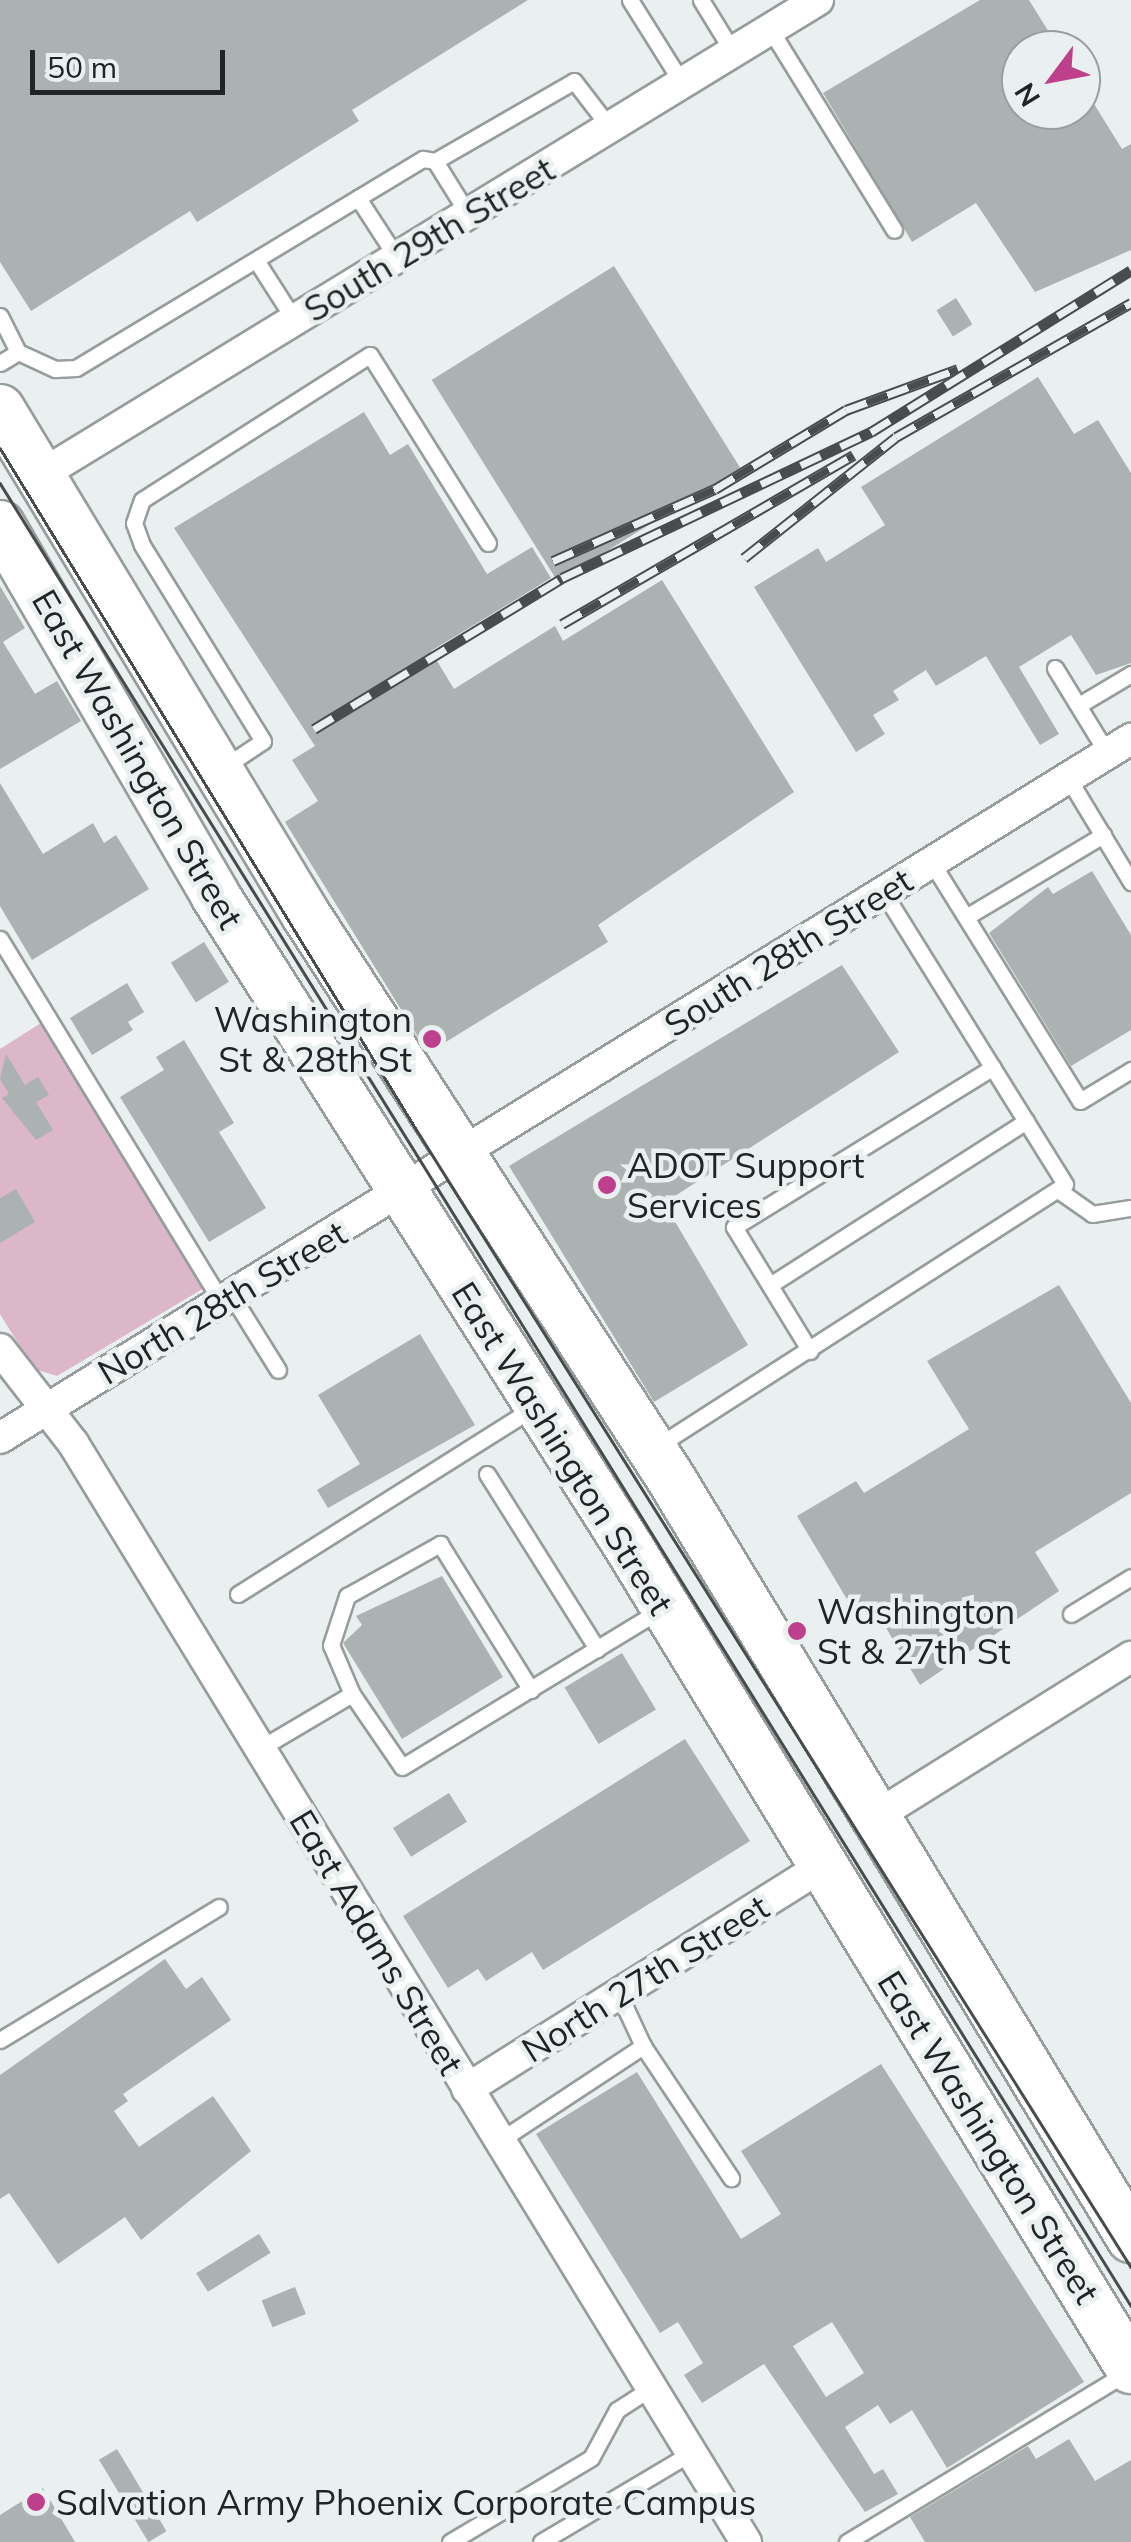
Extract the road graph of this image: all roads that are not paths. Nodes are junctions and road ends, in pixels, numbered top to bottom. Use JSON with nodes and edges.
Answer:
{"nodes":[{"id":1,"x":630,"y":0,"type":"edge"},
{"id":2,"x":701,"y":0,"type":"edge"},
{"id":3,"x":818,"y":0,"type":"edge"},
{"id":4,"x":770,"y":30,"type":"junction"},
{"id":5,"x":734,"y":52,"type":"junction"},
{"id":6,"x":682,"y":84,"type":"junction"},
{"id":7,"x":610,"y":128,"type":"junction"},
{"id":8,"x":435,"y":161,"type":"junction"},
{"id":9,"x":358,"y":198,"type":"junction"},
{"id":10,"x":468,"y":214,"type":"junction"},
{"id":11,"x":894,"y":230,"type":"dead end"},
{"id":12,"x":397,"y":258,"type":"junction"},
{"id":13,"x":256,"y":260,"type":"junction"},
{"id":14,"x":0,"y":316,"type":"edge"},
{"id":15,"x":294,"y":320,"type":"junction"},
{"id":16,"x":18,"y":352,"type":"junction"},
{"id":17,"x":0,"y":363,"type":"edge"},
{"id":18,"x":0,"y":408,"type":"edge"},
{"id":19,"x":38,"y":476,"type":"junction"},
{"id":20,"x":0,"y":526,"type":"edge"},
{"id":21,"x":488,"y":543,"type":"dead end"},
{"id":22,"x":1056,"y":668,"type":"dead end"},
{"id":23,"x":1131,"y":674,"type":"edge"},
{"id":24,"x":1079,"y":706,"type":"junction"},
{"id":25,"x":1119,"y":746,"type":"edge"},
{"id":26,"x":218,"y":771,"type":"junction"},
{"id":27,"x":1068,"y":778,"type":"junction"},
{"id":28,"x":1102,"y":835,"type":"junction"},
{"id":29,"x":932,"y":863,"type":"junction"},
{"id":30,"x":1131,"y":882,"type":"edge"},
{"id":31,"x":884,"y":893,"type":"junction"},
{"id":32,"x":966,"y":917,"type":"junction"},
{"id":33,"x":0,"y":938,"type":"edge"},
{"id":34,"x":993,"y":1067,"type":"junction"},
{"id":35,"x":1131,"y":1070,"type":"edge"},
{"id":36,"x":1026,"y":1121,"type":"junction"},
{"id":37,"x":454,"y":1159,"type":"junction"},
{"id":38,"x":402,"y":1192,"type":"junction"},
{"id":39,"x":1061,"y":1192,"type":"junction"},
{"id":40,"x":1131,"y":1208,"type":"edge"},
{"id":41,"x":770,"y":1285,"type":"junction"},
{"id":42,"x":228,"y":1299,"type":"junction"},
{"id":43,"x":0,"y":1348,"type":"edge"},
{"id":44,"x":810,"y":1351,"type":"junction"},
{"id":45,"x":278,"y":1370,"type":"dead end"},
{"id":46,"x":537,"y":1406,"type":"junction"},
{"id":47,"x":47,"y":1409,"type":"junction"},
{"id":48,"x":0,"y":1438,"type":"edge"},
{"id":49,"x":652,"y":1450,"type":"junction"},
{"id":50,"x":487,"y":1474,"type":"dead end"},
{"id":51,"x":1131,"y":1577,"type":"edge"},
{"id":52,"x":238,"y":1594,"type":"dead end"},
{"id":53,"x":665,"y":1607,"type":"junction"},
{"id":54,"x":1071,"y":1614,"type":"dead end"},
{"id":55,"x":597,"y":1649,"type":"junction"},
{"id":56,"x":1131,"y":1658,"type":"edge"},
{"id":57,"x":531,"y":1690,"type":"junction"},
{"id":58,"x":352,"y":1694,"type":"junction"},
{"id":59,"x":259,"y":1749,"type":"junction"},
{"id":60,"x":873,"y":1818,"type":"junction"},
{"id":61,"x":823,"y":1866,"type":"junction"},
{"id":62,"x":219,"y":1907,"type":"dead end"},
{"id":63,"x":619,"y":1994,"type":"junction"},
{"id":64,"x":0,"y":2040,"type":"edge"},
{"id":65,"x":642,"y":2046,"type":"junction"},
{"id":66,"x":467,"y":2089,"type":"junction"},
{"id":67,"x":499,"y":2141,"type":"junction"},
{"id":68,"x":731,"y":2178,"type":"dead end"},
{"id":69,"x":1131,"y":2238,"type":"edge"},
{"id":70,"x":1131,"y":2369,"type":"edge"},
{"id":71,"x":652,"y":2388,"type":"junction"},
{"id":72,"x":691,"y":2453,"type":"junction"},
{"id":73,"x":450,"y":2542,"type":"edge"},
{"id":74,"x":541,"y":2542,"type":"edge"},
{"id":75,"x":746,"y":2542,"type":"edge"},
{"id":76,"x":847,"y":2542,"type":"edge"}],
"edges":[{"from":1,"to":6,"type":"lane"},
{"from":2,"to":5,"type":"lane"},
{"from":3,"to":4,"type":"street","name":"South 29th Street"},
{"from":4,"to":5,"type":"street","name":"South 29th Street"},
{"from":4,"to":11,"type":"lane"},
{"from":5,"to":6,"type":"street","name":"South 29th Street"},
{"from":6,"to":7,"type":"street","name":"South 29th Street"},
{"from":7,"to":8,"type":"lane"},
{"from":7,"to":10,"type":"street","name":"South 29th Street"},
{"from":8,"to":9,"type":"lane"},
{"from":8,"to":10,"type":"lane"},
{"from":9,"to":12,"type":"lane"},
{"from":9,"to":13,"type":"lane"},
{"from":10,"to":12,"type":"street","name":"South 29th Street"},
{"from":12,"to":15,"type":"street","name":"South 29th Street"},
{"from":13,"to":15,"type":"lane"},
{"from":13,"to":16,"type":"lane"},
{"from":14,"to":16,"type":"lane"},
{"from":15,"to":19,"type":"street","name":"South 29th Street"},
{"from":16,"to":17,"type":"lane"},
{"from":18,"to":19,"type":"main road","name":"East Washington Street"},
{"from":19,"to":26,"type":"main road","name":"East Washington Street"},
{"from":20,"to":38,"type":"main road","name":"East Washington Street"},
{"from":21,"to":26,"type":"lane"},
{"from":22,"to":24,"type":"lane"},
{"from":23,"to":24,"type":"lane"},
{"from":24,"to":25,"type":"lane"},
{"from":25,"to":27,"type":"street","name":"South 28th Street"},
{"from":26,"to":37,"type":"main road","name":"East Washington Street"},
{"from":27,"to":28,"type":"lane"},
{"from":27,"to":29,"type":"street","name":"South 28th Street"},
{"from":28,"to":30,"type":"lane"},
{"from":28,"to":32,"type":"lane"},
{"from":29,"to":31,"type":"street","name":"South 28th Street"},
{"from":29,"to":32,"type":"lane"},
{"from":31,"to":34,"type":"lane"},
{"from":31,"to":37,"type":"street","name":"South 28th Street"},
{"from":32,"to":35,"type":"lane"},
{"from":33,"to":42,"type":"lane"},
{"from":34,"to":36,"type":"lane"},
{"from":34,"to":41,"type":"lane"},
{"from":36,"to":39,"type":"lane"},
{"from":36,"to":41,"type":"lane"},
{"from":37,"to":38,"type":"street","name":"North 28th Street"},
{"from":37,"to":49,"type":"main road","name":"East Washington Street"},
{"from":38,"to":42,"type":"street","name":"North 28th Street"},
{"from":38,"to":46,"type":"main road","name":"East Washington Street"},
{"from":39,"to":40,"type":"lane"},
{"from":39,"to":44,"type":"lane"},
{"from":41,"to":44,"type":"lane"},
{"from":42,"to":45,"type":"lane"},
{"from":42,"to":47,"type":"street","name":"North 28th Street"},
{"from":43,"to":47,"type":"street","name":"East Adams Street"},
{"from":44,"to":49,"type":"lane"},
{"from":46,"to":52,"type":"lane"},
{"from":46,"to":53,"type":"main road","name":"East Washington Street"},
{"from":47,"to":48,"type":"street","name":"North 28th Street"},
{"from":47,"to":59,"type":"street","name":"East Adams Street"},
{"from":49,"to":60,"type":"main road","name":"East Washington Street"},
{"from":50,"to":55,"type":"lane"},
{"from":51,"to":54,"type":"lane"},
{"from":53,"to":55,"type":"lane"},
{"from":53,"to":61,"type":"main road","name":"East Washington Street"},
{"from":55,"to":57,"type":"lane"},
{"from":56,"to":60,"type":"street"},
{"from":57,"to":58,"type":"lane"},
{"from":57,"to":58,"type":"lane"},
{"from":58,"to":59,"type":"lane"},
{"from":59,"to":66,"type":"street","name":"East Adams Street"},
{"from":60,"to":69,"type":"main road","name":"East Washington Street"},
{"from":61,"to":63,"type":"street","name":"North 27th Street"},
{"from":61,"to":70,"type":"main road","name":"East Washington Street"},
{"from":62,"to":64,"type":"lane"},
{"from":63,"to":65,"type":"lane"},
{"from":63,"to":66,"type":"street","name":"North 27th Street"},
{"from":65,"to":67,"type":"lane"},
{"from":65,"to":68,"type":"lane"},
{"from":66,"to":67,"type":"street","name":"East Adams Street"},
{"from":67,"to":71,"type":"street","name":"East Adams Street"},
{"from":70,"to":76,"type":"lane"},
{"from":71,"to":72,"type":"street","name":"East Adams Street"},
{"from":71,"to":73,"type":"lane"},
{"from":72,"to":74,"type":"lane"},
{"from":72,"to":75,"type":"street","name":"East Adams Street"}]}
